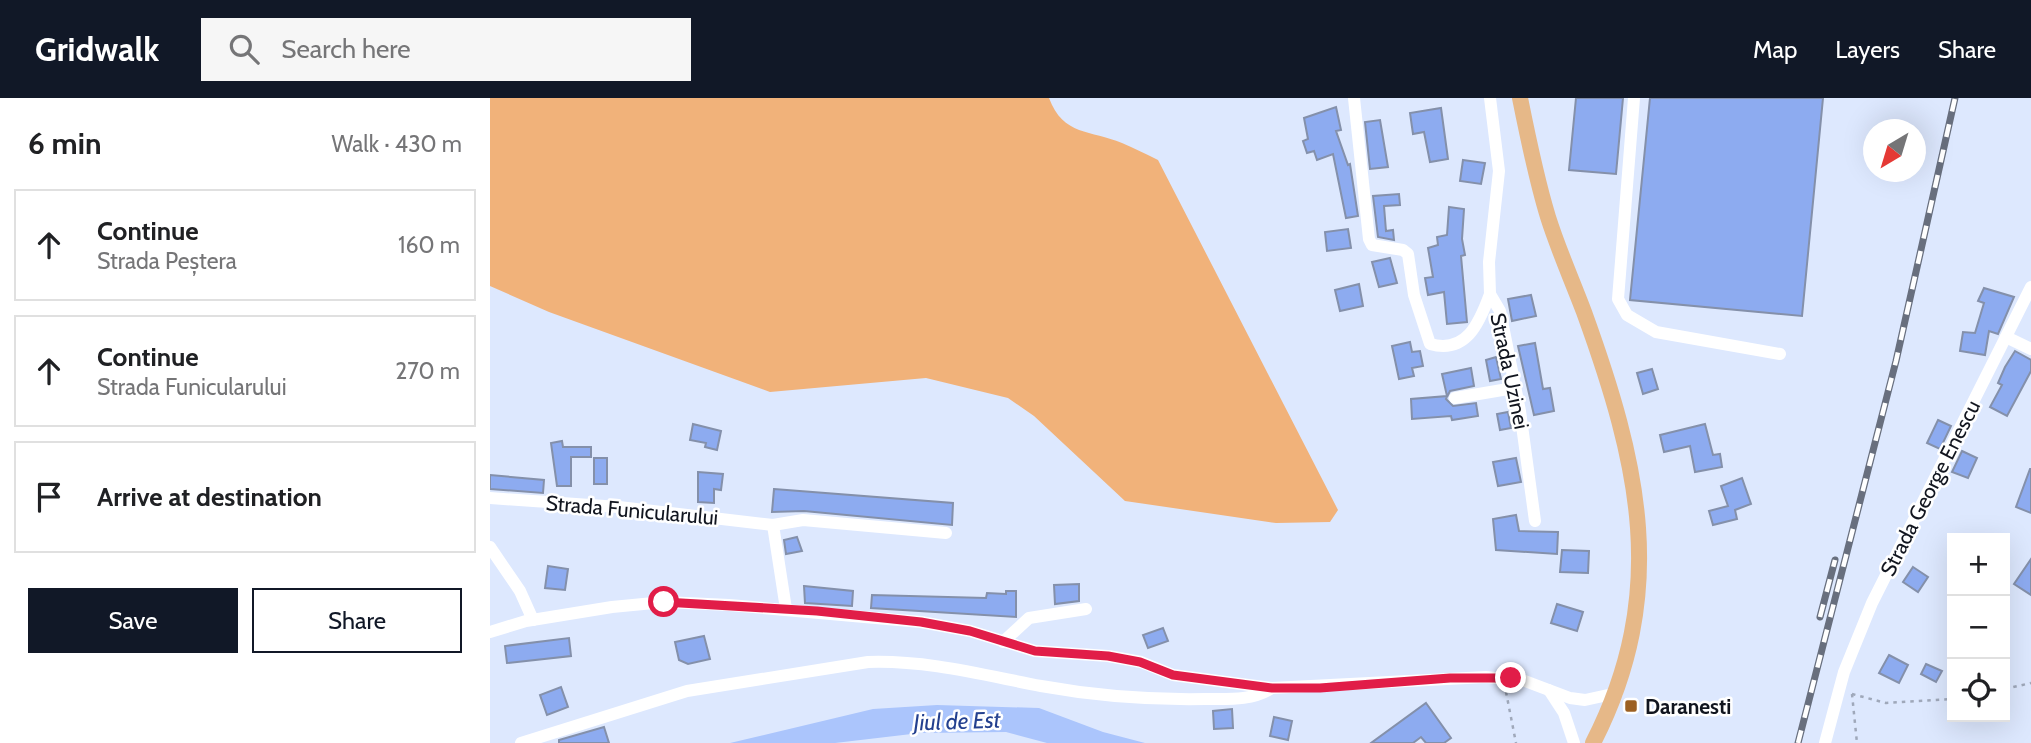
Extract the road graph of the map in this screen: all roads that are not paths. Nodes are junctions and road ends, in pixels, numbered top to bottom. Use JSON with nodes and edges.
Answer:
{"nodes":[{"id":1,"x":1354,"y":98,"type":"edge"},
{"id":2,"x":1490,"y":98,"type":"edge"},
{"id":3,"x":1520,"y":98,"type":"edge"},
{"id":4,"x":1634,"y":98,"type":"edge"},
{"id":5,"x":2031,"y":287,"type":"edge"},
{"id":6,"x":1490,"y":294,"type":"junction"},
{"id":7,"x":2006,"y":337,"type":"junction"},
{"id":8,"x":2031,"y":349,"type":"edge"},
{"id":9,"x":1780,"y":354,"type":"dead end"},
{"id":10,"x":1514,"y":387,"type":"junction"},
{"id":11,"x":1455,"y":398,"type":"dead end"},
{"id":12,"x":490,"y":498,"type":"edge"},
{"id":13,"x":1535,"y":521,"type":"dead end"},
{"id":14,"x":773,"y":525,"type":"junction"},
{"id":15,"x":946,"y":533,"type":"dead end"},
{"id":16,"x":490,"y":547,"type":"edge"},
{"id":17,"x":786,"y":609,"type":"junction"},
{"id":18,"x":1086,"y":609,"type":"dead end"},
{"id":19,"x":533,"y":620,"type":"junction"},
{"id":20,"x":490,"y":632,"type":"edge"},
{"id":21,"x":1003,"y":642,"type":"junction"},
{"id":22,"x":1272,"y":688,"type":"junction"},
{"id":23,"x":1548,"y":690,"type":"junction"},
{"id":24,"x":1616,"y":693,"type":"junction"},
{"id":25,"x":520,"y":743,"type":"edge"},
{"id":26,"x":1574,"y":743,"type":"edge"},
{"id":27,"x":1593,"y":743,"type":"edge"},
{"id":28,"x":1825,"y":743,"type":"edge"}],
"edges":[{"from":1,"to":6,"type":"street"},
{"from":2,"to":6,"type":"street","name":"Strada Uzinei"},
{"from":3,"to":24,"type":"main road"},
{"from":4,"to":9,"type":"street"},
{"from":5,"to":7,"type":"street","name":"Strada George Enescu"},
{"from":6,"to":10,"type":"street","name":"Strada Uzinei"},
{"from":7,"to":8,"type":"street"},
{"from":7,"to":28,"type":"street","name":"Strada George Enescu"},
{"from":10,"to":11,"type":"street"},
{"from":10,"to":13,"type":"street","name":"Strada Uzinei"},
{"from":12,"to":14,"type":"street","name":"Strada Funicularului"},
{"from":14,"to":15,"type":"street","name":"Strada Funicularului"},
{"from":14,"to":17,"type":"street"},
{"from":16,"to":19,"type":"street"},
{"from":17,"to":19,"type":"street"},
{"from":17,"to":21,"type":"street"},
{"from":18,"to":21,"type":"street"},
{"from":19,"to":20,"type":"street"},
{"from":21,"to":22,"type":"street"},
{"from":22,"to":23,"type":"street"},
{"from":22,"to":25,"type":"street"},
{"from":23,"to":24,"type":"street"},
{"from":23,"to":26,"type":"street"},
{"from":24,"to":27,"type":"main road"}]}
